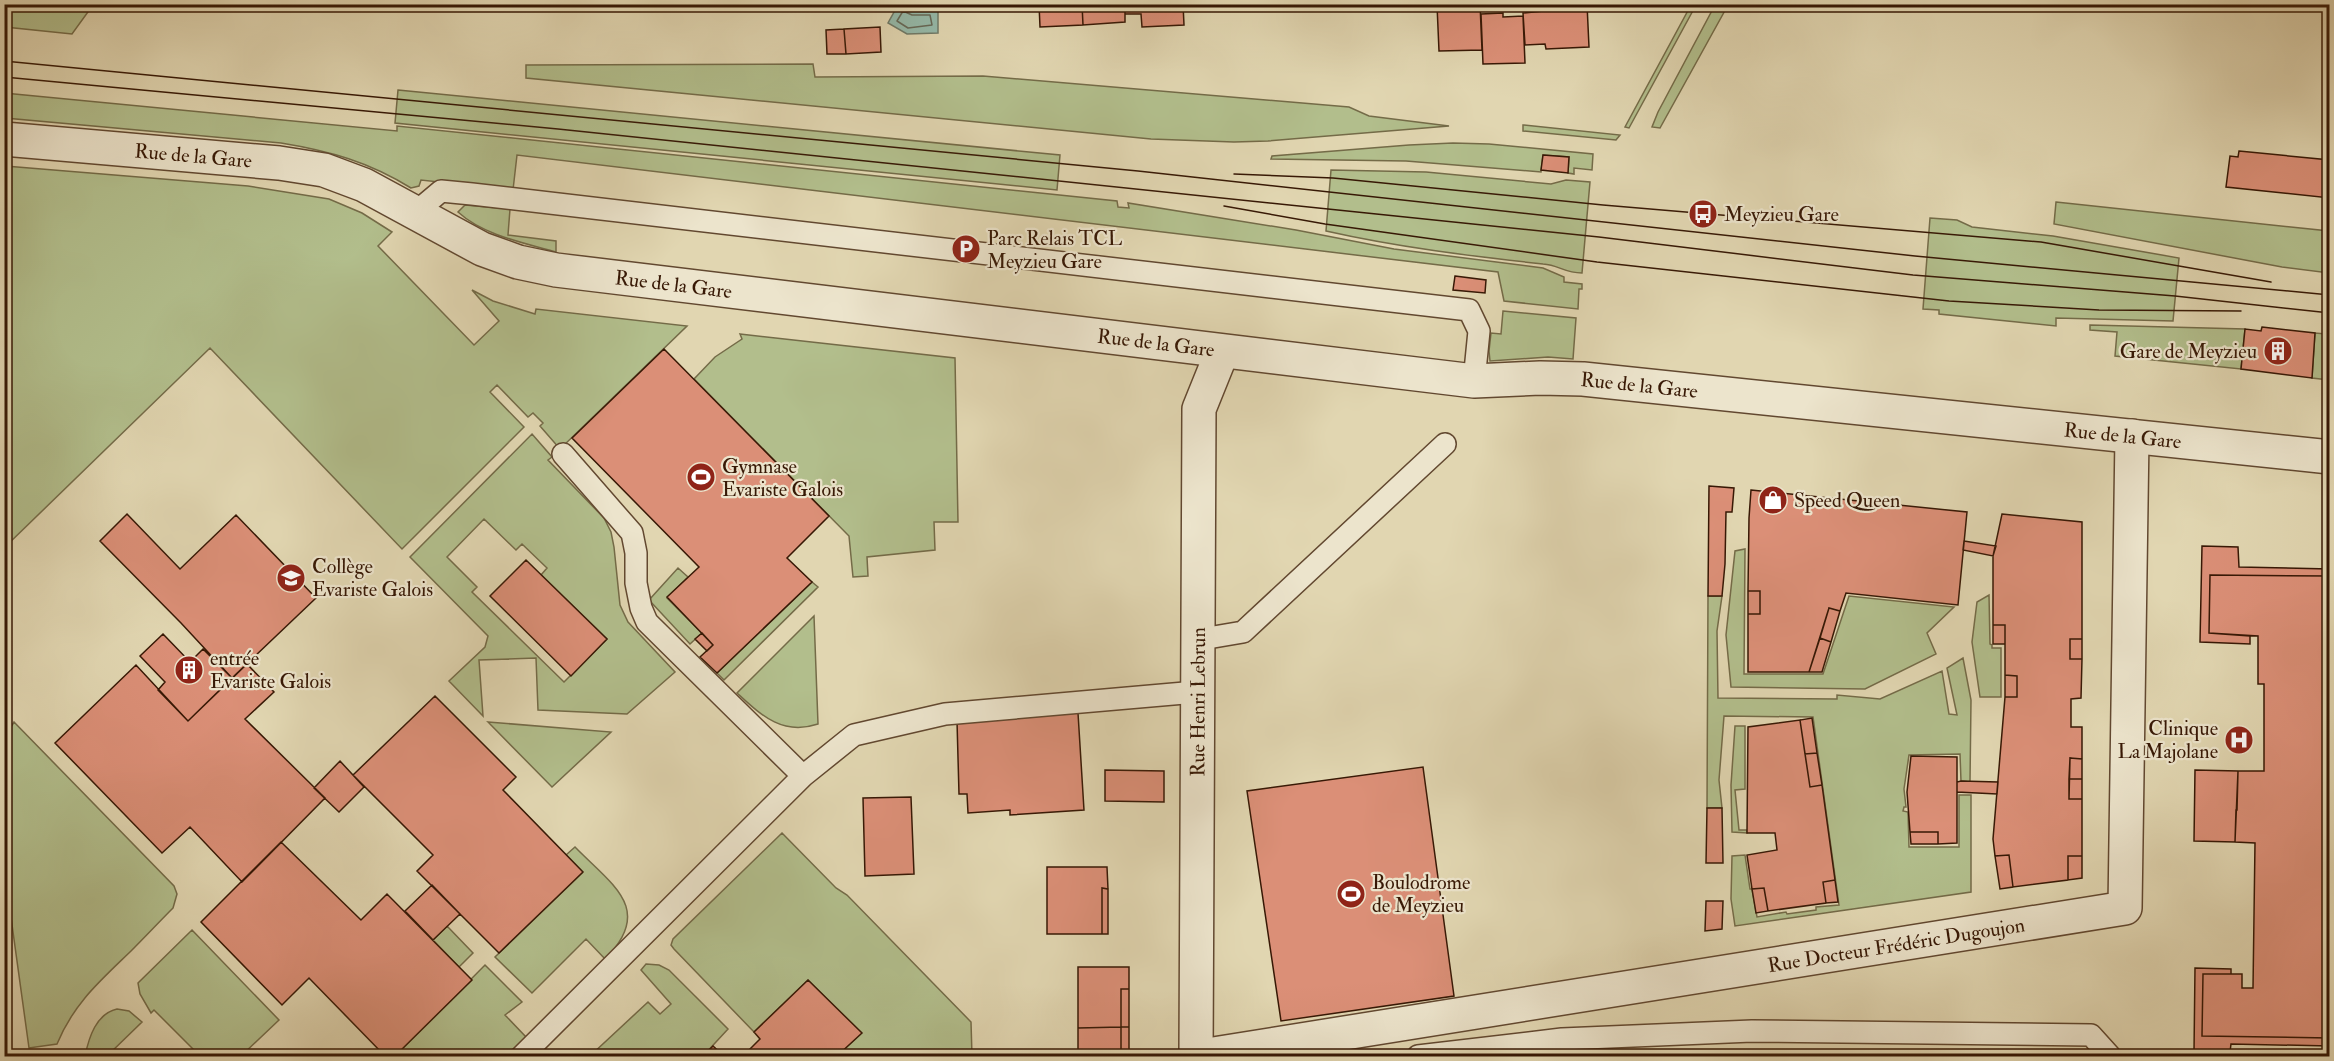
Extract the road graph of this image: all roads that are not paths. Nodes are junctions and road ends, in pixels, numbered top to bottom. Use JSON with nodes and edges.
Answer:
{"nodes":[{"id":1,"x":4,"y":139,"type":"edge"},
{"id":2,"x":416,"y":212,"type":"junction"},
{"id":3,"x":1222,"y":352,"type":"junction"},
{"id":4,"x":1473,"y":381,"type":"junction"},
{"id":5,"x":2132,"y":435,"type":"junction"},
{"id":6,"x":1445,"y":444,"type":"dead end"},
{"id":7,"x":562,"y":454,"type":"dead end"},
{"id":8,"x":2330,"y":457,"type":"edge"},
{"id":9,"x":1196,"y":640,"type":"junction"},
{"id":10,"x":1196,"y":692,"type":"junction"},
{"id":11,"x":803,"y":776,"type":"junction"},
{"id":12,"x":522,"y":1056,"type":"edge"},
{"id":13,"x":1196,"y":1056,"type":"edge"},
{"id":14,"x":1201,"y":1056,"type":"edge"},
{"id":15,"x":1418,"y":1056,"type":"edge"},
{"id":16,"x":2110,"y":1056,"type":"edge"}],
"edges":[{"from":1,"to":2,"type":"street","name":"Rue de la Gare"},
{"from":2,"to":3,"type":"street","name":"Rue de la Gare"},
{"from":2,"to":4,"type":"lane"},
{"from":3,"to":4,"type":"street","name":"Rue de la Gare"},
{"from":3,"to":9,"type":"street","name":"Rue Henri Lebrun"},
{"from":4,"to":5,"type":"street","name":"Rue de la Gare"},
{"from":5,"to":8,"type":"street","name":"Rue de la Gare"},
{"from":5,"to":14,"type":"street","name":"Rue Docteur Frédéric Dugoujon"},
{"from":6,"to":9,"type":"lane"},
{"from":7,"to":11,"type":"lane"},
{"from":9,"to":10,"type":"street","name":"Rue Henri Lebrun"},
{"from":10,"to":11,"type":"lane"},
{"from":10,"to":13,"type":"street","name":"Rue Henri Lebrun"},
{"from":11,"to":12,"type":"lane"},
{"from":15,"to":16,"type":"lane"}]}
